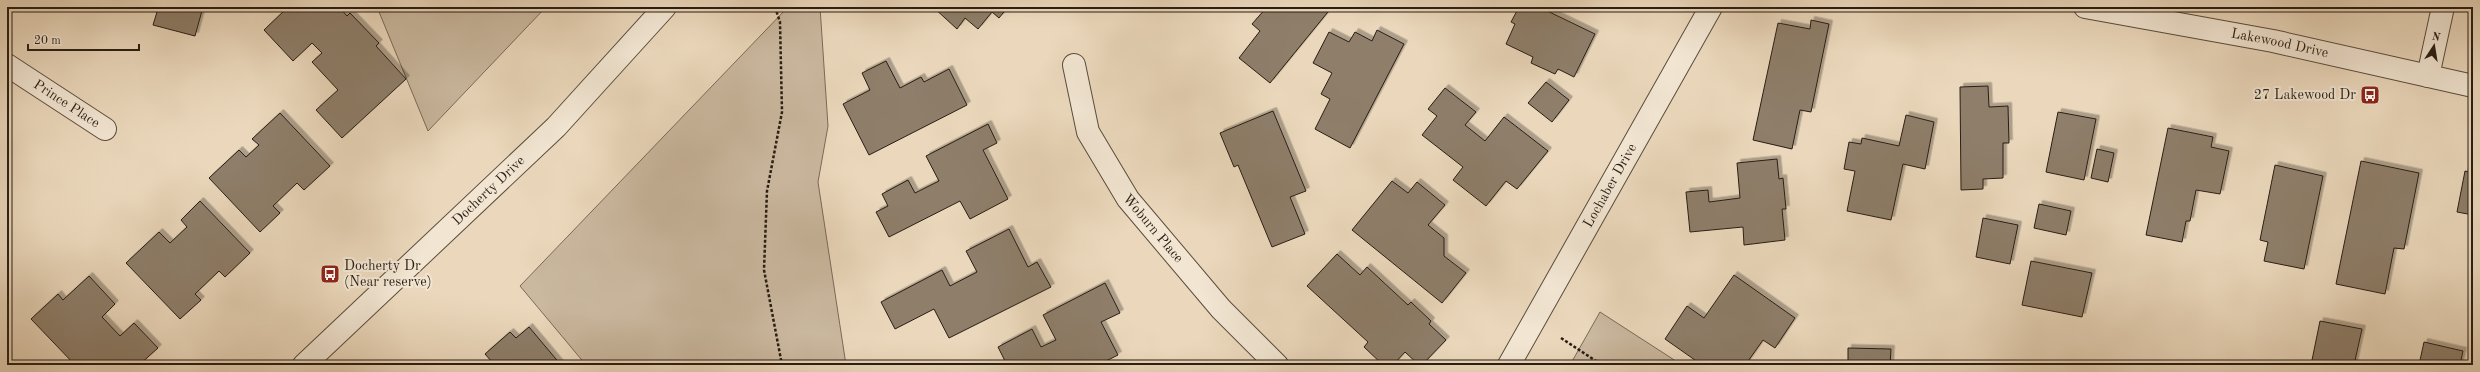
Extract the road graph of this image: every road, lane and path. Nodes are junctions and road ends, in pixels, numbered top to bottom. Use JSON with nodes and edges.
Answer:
{"nodes":[{"id":1,"x":665,"y":7,"type":"edge"},
{"id":2,"x":775,"y":7,"type":"edge"},
{"id":3,"x":1711,"y":7,"type":"edge"},
{"id":4,"x":2085,"y":7,"type":"edge"},
{"id":5,"x":2443,"y":7,"type":"edge"},
{"id":6,"x":7,"y":65,"type":"edge"},
{"id":7,"x":1074,"y":66,"type":"dead end"},
{"id":8,"x":2428,"y":76,"type":"junction"},
{"id":9,"x":2473,"y":86,"type":"edge"},
{"id":10,"x":105,"y":129,"type":"dead end"},
{"id":11,"x":1534,"y":320,"type":"junction"},
{"id":12,"x":304,"y":365,"type":"edge"},
{"id":13,"x":782,"y":365,"type":"edge"},
{"id":14,"x":1277,"y":365,"type":"edge"},
{"id":15,"x":1509,"y":365,"type":"edge"},
{"id":16,"x":1602,"y":365,"type":"edge"}],
"edges":[{"from":1,"to":12,"type":"street","name":"Docherty Drive"},
{"from":2,"to":13,"type":"path"},
{"from":3,"to":11,"type":"street","name":"Lochaber Drive"},
{"from":4,"to":8,"type":"street","name":"Lakewood Drive"},
{"from":5,"to":8,"type":"street"},
{"from":6,"to":10,"type":"street","name":"Prince Place"},
{"from":7,"to":14,"type":"street","name":"Woburn Place"},
{"from":8,"to":9,"type":"street","name":"Lakewood Drive"},
{"from":11,"to":15,"type":"street","name":"Lochaber Drive"},
{"from":11,"to":16,"type":"path"}]}
